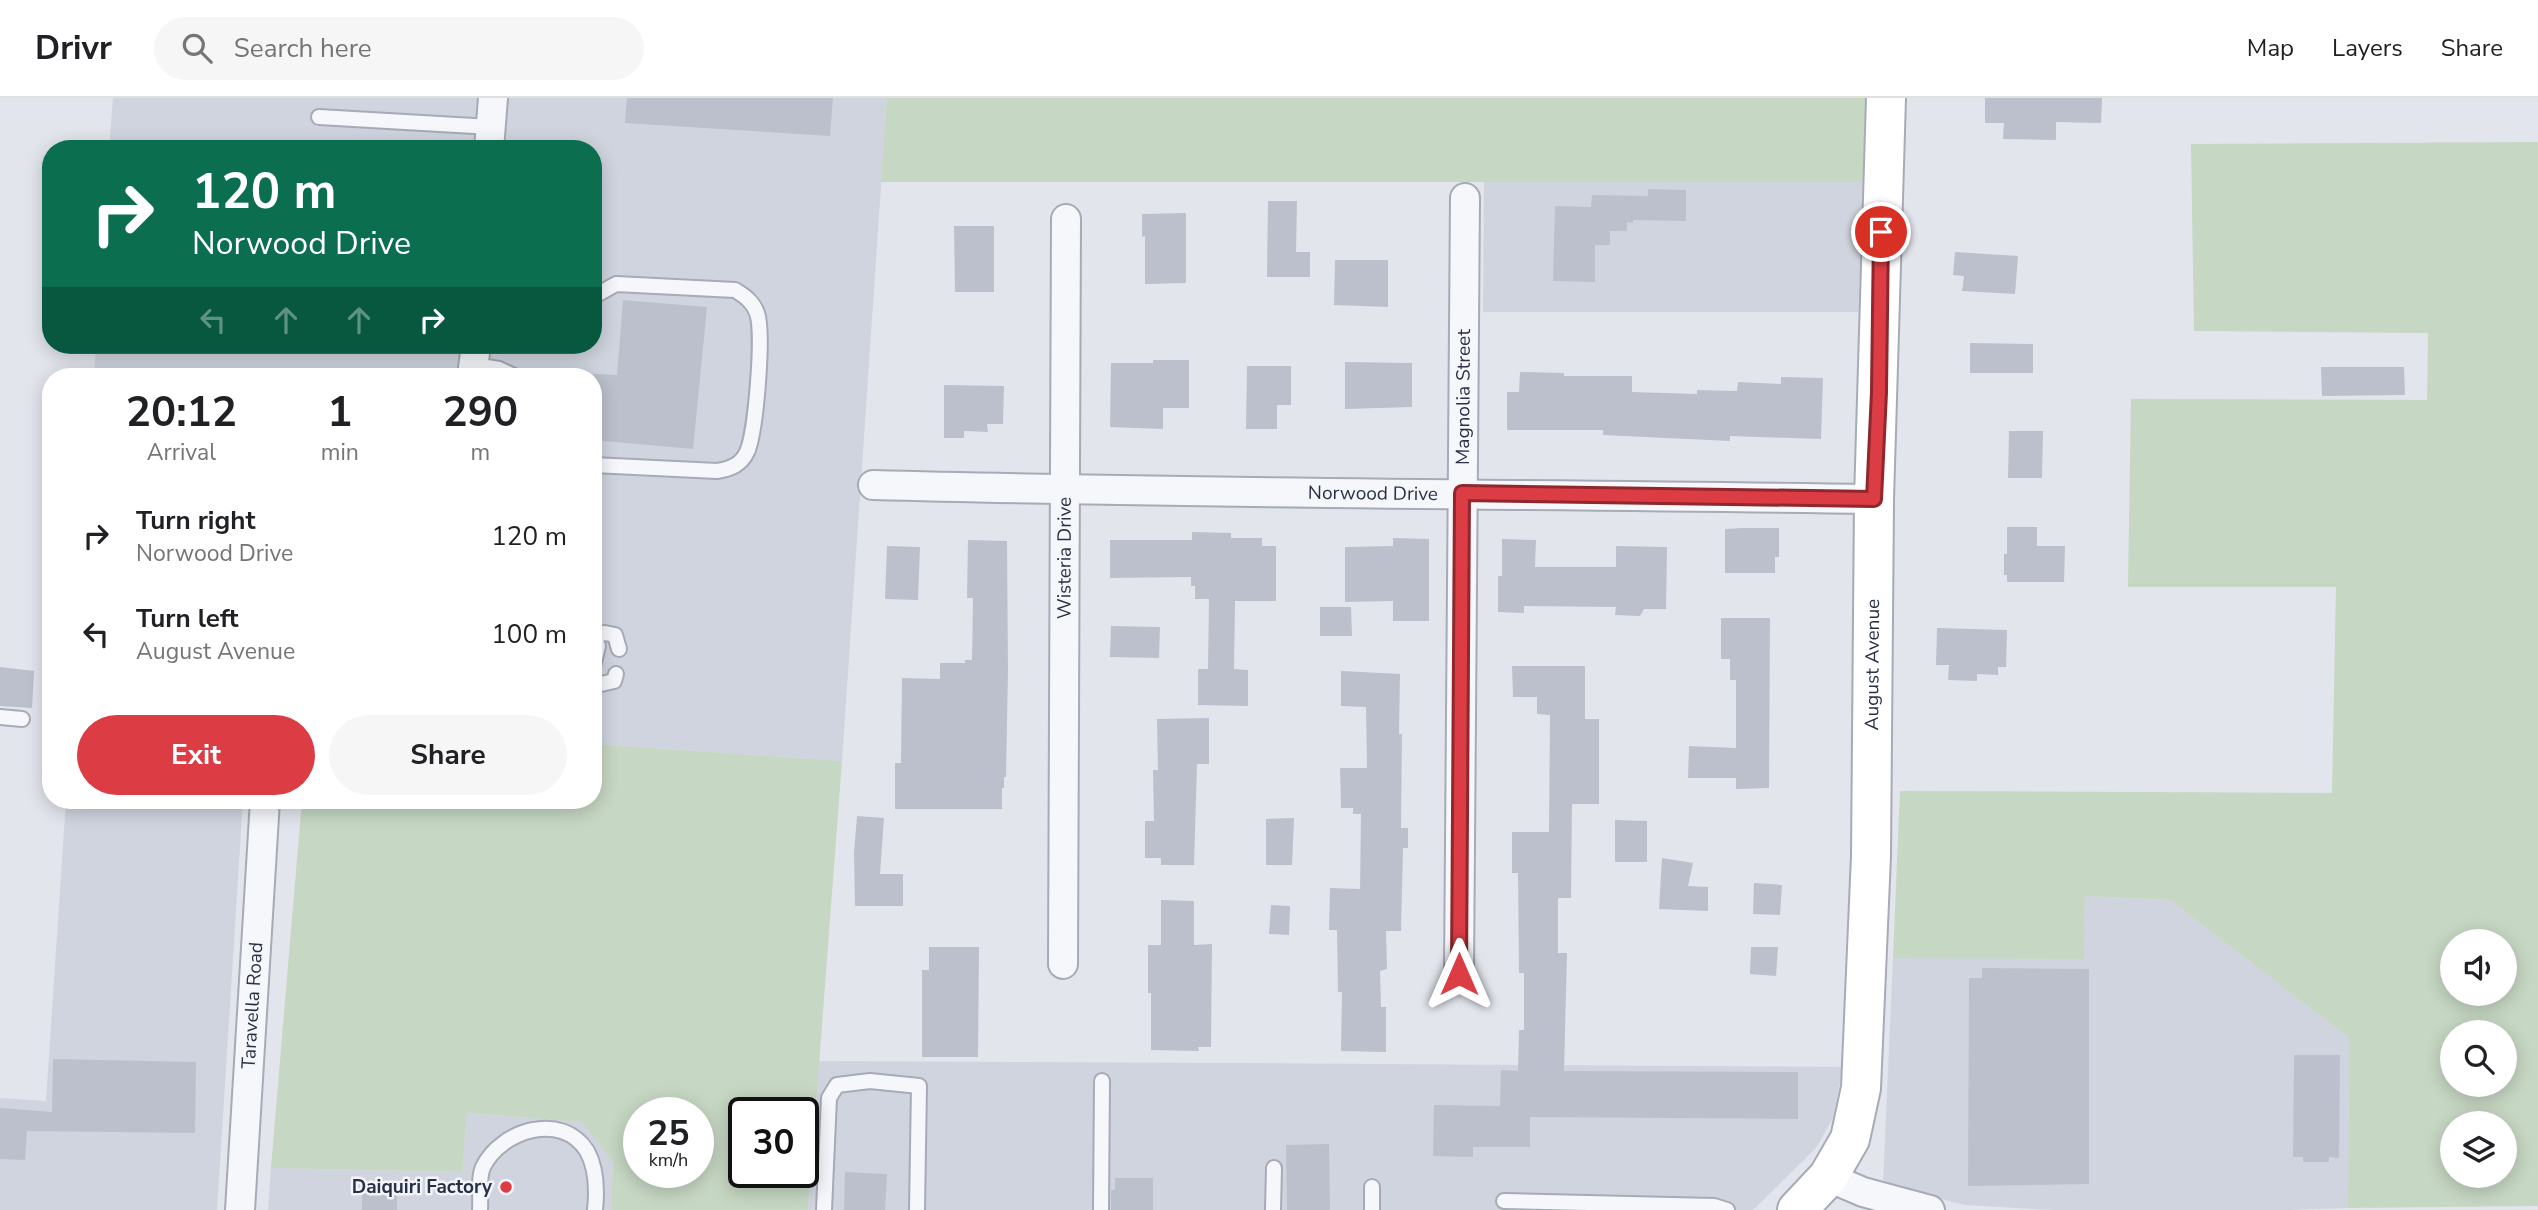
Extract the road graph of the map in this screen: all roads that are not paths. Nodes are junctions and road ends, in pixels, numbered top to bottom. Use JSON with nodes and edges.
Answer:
{"nodes":[{"id":1,"x":493,"y":98,"type":"edge"},
{"id":2,"x":1886,"y":98,"type":"edge"},
{"id":3,"x":319,"y":117,"type":"dead end"},
{"id":4,"x":490,"y":138,"type":"edge"},
{"id":5,"x":1465,"y":198,"type":"dead end"},
{"id":6,"x":1066,"y":219,"type":"dead end"},
{"id":7,"x":602,"y":292,"type":"edge"},
{"id":8,"x":474,"y":362,"type":"edge"},
{"id":9,"x":495,"y":368,"type":"edge"},
{"id":10,"x":602,"y":465,"type":"edge"},
{"id":11,"x":873,"y":485,"type":"dead end"},
{"id":12,"x":1064,"y":490,"type":"junction"},
{"id":13,"x":1462,"y":493,"type":"junction"},
{"id":14,"x":1874,"y":499,"type":"junction"},
{"id":15,"x":602,"y":634,"type":"edge"},
{"id":16,"x":619,"y":649,"type":"dead end"},
{"id":17,"x":616,"y":674,"type":"dead end"},
{"id":18,"x":602,"y":684,"type":"edge"},
{"id":19,"x":0,"y":717,"type":"edge"},
{"id":20,"x":22,"y":719,"type":"dead end"},
{"id":21,"x":264,"y":809,"type":"edge"},
{"id":22,"x":1063,"y":964,"type":"dead end"},
{"id":23,"x":1459,"y":974,"type":"dead end"},
{"id":24,"x":1102,"y":1082,"type":"dead end"},
{"id":25,"x":1274,"y":1168,"type":"dead end"},
{"id":26,"x":1828,"y":1177,"type":"junction"},
{"id":27,"x":1372,"y":1187,"type":"dead end"},
{"id":28,"x":1504,"y":1201,"type":"dead end"},
{"id":29,"x":240,"y":1210,"type":"edge"},
{"id":30,"x":480,"y":1210,"type":"edge"},
{"id":31,"x":596,"y":1210,"type":"edge"},
{"id":32,"x":824,"y":1210,"type":"edge"},
{"id":33,"x":917,"y":1210,"type":"edge"},
{"id":34,"x":1101,"y":1210,"type":"edge"},
{"id":35,"x":1273,"y":1210,"type":"edge"},
{"id":36,"x":1372,"y":1210,"type":"edge"},
{"id":37,"x":1727,"y":1210,"type":"edge"},
{"id":38,"x":1797,"y":1210,"type":"edge"},
{"id":39,"x":1930,"y":1210,"type":"edge"}],
"edges":[{"from":1,"to":4,"type":"street"},
{"from":2,"to":14,"type":"street","name":"August Avenue"},
{"from":3,"to":4,"type":"lane"},
{"from":5,"to":13,"type":"street","name":"Magnolia Street"},
{"from":6,"to":12,"type":"street","name":"Wisteria Drive"},
{"from":7,"to":10,"type":"lane"},
{"from":8,"to":9,"type":"lane"},
{"from":11,"to":12,"type":"street","name":"Norwood Drive"},
{"from":12,"to":13,"type":"street","name":"Norwood Drive"},
{"from":12,"to":22,"type":"street","name":"Wisteria Drive"},
{"from":13,"to":14,"type":"street","name":"Norwood Drive"},
{"from":13,"to":23,"type":"street","name":"Magnolia Street"},
{"from":14,"to":26,"type":"street","name":"August Avenue"},
{"from":15,"to":16,"type":"lane"},
{"from":17,"to":18,"type":"lane"},
{"from":19,"to":20,"type":"lane"},
{"from":21,"to":29,"type":"street","name":"Taravella Road"},
{"from":24,"to":34,"type":"lane"},
{"from":25,"to":35,"type":"lane"},
{"from":26,"to":38,"type":"street","name":"August Avenue"},
{"from":26,"to":39,"type":"street"},
{"from":27,"to":36,"type":"lane"},
{"from":28,"to":37,"type":"lane"},
{"from":30,"to":31,"type":"lane"},
{"from":32,"to":33,"type":"lane"}]}
